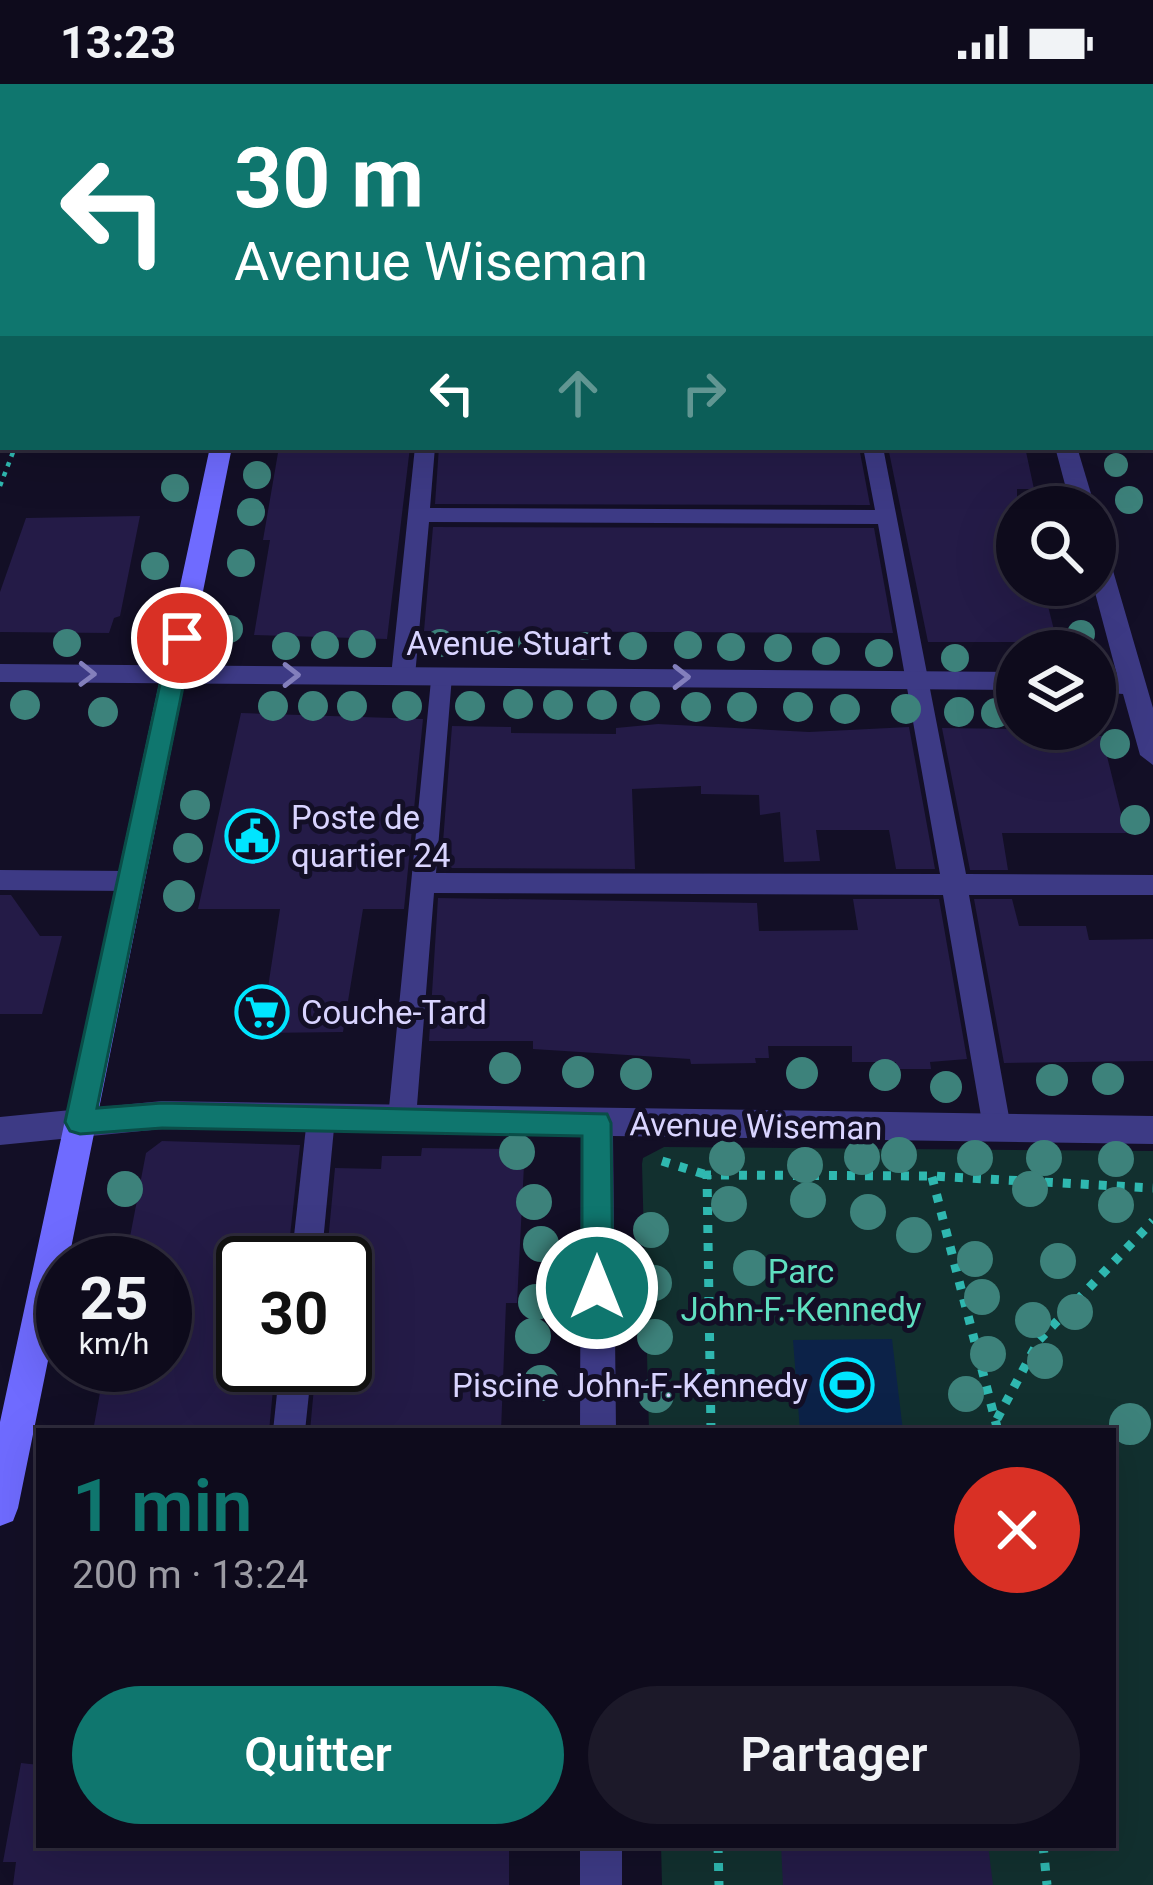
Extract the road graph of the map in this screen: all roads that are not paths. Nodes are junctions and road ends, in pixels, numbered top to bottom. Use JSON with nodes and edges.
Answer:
{"nodes":[{"id":1,"x":220,"y":450,"type":"edge"},
{"id":2,"x":425,"y":450,"type":"edge"},
{"id":3,"x":874,"y":450,"type":"edge"},
{"id":4,"x":1067,"y":450,"type":"edge"},
{"id":5,"x":1077,"y":486,"type":"edge"},
{"id":6,"x":417,"y":515,"type":"junction"},
{"id":7,"x":887,"y":517,"type":"junction"},
{"id":8,"x":1115,"y":606,"type":"edge"},
{"id":9,"x":0,"y":673,"type":"edge"},
{"id":10,"x":174,"y":675,"type":"junction"},
{"id":11,"x":403,"y":676,"type":"junction"},
{"id":12,"x":440,"y":676,"type":"junction"},
{"id":13,"x":919,"y":679,"type":"junction"},
{"id":14,"x":996,"y":681,"type":"edge"},
{"id":15,"x":1143,"y":685,"type":"edge"},
{"id":16,"x":1153,"y":754,"type":"edge"},
{"id":17,"x":0,"y":880,"type":"edge"},
{"id":18,"x":130,"y":881,"type":"junction"},
{"id":19,"x":422,"y":883,"type":"junction"},
{"id":20,"x":955,"y":885,"type":"junction"},
{"id":21,"x":1153,"y":885,"type":"edge"},
{"id":22,"x":321,"y":1118,"type":"junction"},
{"id":23,"x":402,"y":1118,"type":"junction"},
{"id":24,"x":80,"y":1122,"type":"junction"},
{"id":25,"x":597,"y":1123,"type":"junction"},
{"id":26,"x":997,"y":1128,"type":"junction"},
{"id":27,"x":1153,"y":1130,"type":"edge"},
{"id":28,"x":0,"y":1131,"type":"edge"},
{"id":29,"x":309,"y":1236,"type":"edge"},
{"id":30,"x":293,"y":1392,"type":"edge"},
{"id":31,"x":289,"y":1428,"type":"edge"},
{"id":32,"x":598,"y":1428,"type":"edge"},
{"id":33,"x":0,"y":1508,"type":"edge"},
{"id":34,"x":601,"y":1848,"type":"edge"},
{"id":35,"x":601,"y":1885,"type":"edge"}],
"edges":[{"from":1,"to":10,"type":"main road"},
{"from":2,"to":6,"type":"lane"},
{"from":3,"to":7,"type":"lane"},
{"from":4,"to":5,"type":"street"},
{"from":6,"to":7,"type":"lane"},
{"from":6,"to":11,"type":"lane"},
{"from":7,"to":13,"type":"lane"},
{"from":8,"to":15,"type":"street"},
{"from":9,"to":10,"type":"street","name":"Avenue Stuart","one_way":true},
{"from":10,"to":11,"type":"street","name":"Avenue Stuart","one_way":true},
{"from":10,"to":18,"type":"main road"},
{"from":11,"to":12,"type":"street","name":"Avenue Stuart"},
{"from":12,"to":13,"type":"street","name":"Avenue Stuart","one_way":true},
{"from":12,"to":19,"type":"lane"},
{"from":13,"to":14,"type":"street","name":"Avenue Stuart"},
{"from":13,"to":20,"type":"lane"},
{"from":15,"to":16,"type":"street"},
{"from":17,"to":18,"type":"lane"},
{"from":18,"to":24,"type":"main road"},
{"from":19,"to":20,"type":"lane"},
{"from":19,"to":23,"type":"lane"},
{"from":20,"to":21,"type":"lane"},
{"from":20,"to":26,"type":"lane"},
{"from":22,"to":23,"type":"street","name":"Avenue Wiseman"},
{"from":22,"to":24,"type":"street","name":"Avenue Wiseman"},
{"from":22,"to":29,"type":"lane"},
{"from":23,"to":25,"type":"street","name":"Avenue Wiseman"},
{"from":24,"to":28,"type":"street","name":"Avenue Wiseman"},
{"from":24,"to":33,"type":"main road"},
{"from":25,"to":26,"type":"street","name":"Avenue Wiseman"},
{"from":25,"to":32,"type":"street"},
{"from":26,"to":27,"type":"street","name":"Avenue Wiseman"},
{"from":30,"to":31,"type":"lane"},
{"from":34,"to":35,"type":"street"}]}
